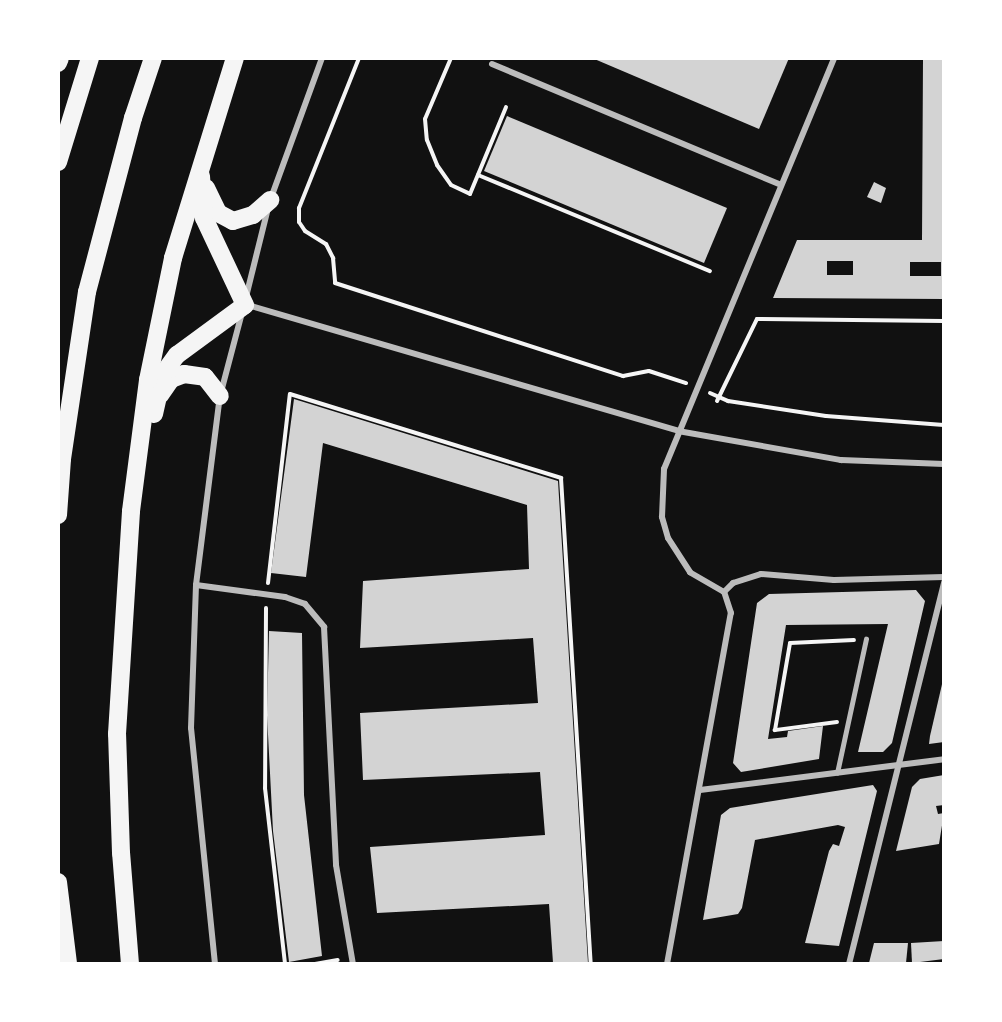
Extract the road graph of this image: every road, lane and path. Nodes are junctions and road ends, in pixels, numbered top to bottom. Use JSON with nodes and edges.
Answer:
{"nodes":[{"id":1,"x":90,"y":58,"type":"edge"},
{"id":2,"x":153,"y":58,"type":"edge"},
{"id":3,"x":235,"y":58,"type":"edge"},
{"id":4,"x":322,"y":58,"type":"edge"},
{"id":5,"x":358,"y":58,"type":"edge"},
{"id":6,"x":451,"y":58,"type":"edge"},
{"id":7,"x":834,"y":58,"type":"edge"},
{"id":8,"x":492,"y":64,"type":"dead end"},
{"id":9,"x":506,"y":107,"type":"dead end"},
{"id":10,"x":58,"y":162,"type":"edge"},
{"id":11,"x":201,"y":168,"type":"junction"},
{"id":12,"x":478,"y":175,"type":"junction"},
{"id":13,"x":781,"y":185,"type":"junction"},
{"id":14,"x":270,"y":200,"type":"junction"},
{"id":15,"x":710,"y":271,"type":"dead end"},
{"id":16,"x":245,"y":305,"type":"junction"},
{"id":17,"x":944,"y":321,"type":"edge"},
{"id":18,"x":681,"y":381,"type":"dead end"},
{"id":19,"x":706,"y":391,"type":"dead end"},
{"id":20,"x":220,"y":396,"type":"junction"},
{"id":21,"x":718,"y":399,"type":"junction"},
{"id":22,"x":156,"y":402,"type":"junction"},
{"id":23,"x":944,"y":425,"type":"edge"},
{"id":24,"x":678,"y":431,"type":"junction"},
{"id":25,"x":944,"y":464,"type":"edge"},
{"id":26,"x":130,"y":511,"type":"junction"},
{"id":27,"x":58,"y":515,"type":"edge"},
{"id":28,"x":944,"y":577,"type":"edge"},
{"id":29,"x":944,"y":582,"type":"edge"},
{"id":30,"x":196,"y":585,"type":"junction"},
{"id":31,"x":724,"y":592,"type":"junction"},
{"id":32,"x":267,"y":594,"type":"junction"},
{"id":33,"x":866,"y":639,"type":"joint"},
{"id":34,"x":846,"y":720,"type":"junction"},
{"id":35,"x":944,"y":759,"type":"edge"},
{"id":36,"x":899,"y":765,"type":"junction"},
{"id":37,"x":837,"y":773,"type":"junction"},
{"id":38,"x":700,"y":790,"type":"junction"},
{"id":39,"x":58,"y":882,"type":"edge"},
{"id":40,"x":353,"y":960,"type":"edge"},
{"id":41,"x":68,"y":963,"type":"edge"},
{"id":42,"x":130,"y":963,"type":"edge"},
{"id":43,"x":215,"y":963,"type":"edge"},
{"id":44,"x":285,"y":963,"type":"edge"},
{"id":45,"x":315,"y":963,"type":"edge"},
{"id":46,"x":591,"y":963,"type":"edge"},
{"id":47,"x":667,"y":963,"type":"edge"},
{"id":48,"x":849,"y":963,"type":"edge"}],
"edges":[{"from":1,"to":10,"type":"highway"},
{"from":2,"to":27,"type":"highway"},
{"from":3,"to":11,"type":"highway"},
{"from":4,"to":14,"type":"street"},
{"from":5,"to":18,"type":"path"},
{"from":6,"to":12,"type":"path"},
{"from":7,"to":13,"type":"street"},
{"from":8,"to":13,"type":"street"},
{"from":9,"to":12,"type":"path"},
{"from":11,"to":14,"type":"highway"},
{"from":11,"to":16,"type":"highway"},
{"from":11,"to":26,"type":"highway"},
{"from":12,"to":15,"type":"path"},
{"from":13,"to":24,"type":"street"},
{"from":14,"to":16,"type":"street"},
{"from":16,"to":20,"type":"street"},
{"from":16,"to":22,"type":"highway"},
{"from":16,"to":24,"type":"street"},
{"from":17,"to":21,"type":"path"},
{"from":19,"to":21,"type":"path"},
{"from":20,"to":22,"type":"highway"},
{"from":20,"to":30,"type":"street"},
{"from":21,"to":23,"type":"path"},
{"from":22,"to":26,"type":"highway"},
{"from":24,"to":25,"type":"street"},
{"from":24,"to":31,"type":"street"},
{"from":26,"to":42,"type":"highway"},
{"from":28,"to":31,"type":"street"},
{"from":29,"to":36,"type":"street"},
{"from":30,"to":32,"type":"street"},
{"from":30,"to":43,"type":"street"},
{"from":31,"to":38,"type":"street"},
{"from":32,"to":40,"type":"street"},
{"from":32,"to":44,"type":"path"},
{"from":32,"to":46,"type":"path"},
{"from":33,"to":34,"type":"lane"},
{"from":33,"to":34,"type":"path"},
{"from":34,"to":37,"type":"lane"},
{"from":35,"to":36,"type":"street"},
{"from":36,"to":37,"type":"street"},
{"from":36,"to":48,"type":"street"},
{"from":37,"to":38,"type":"street"},
{"from":38,"to":47,"type":"street"},
{"from":39,"to":41,"type":"highway"},
{"from":40,"to":45,"type":"path"}]}
